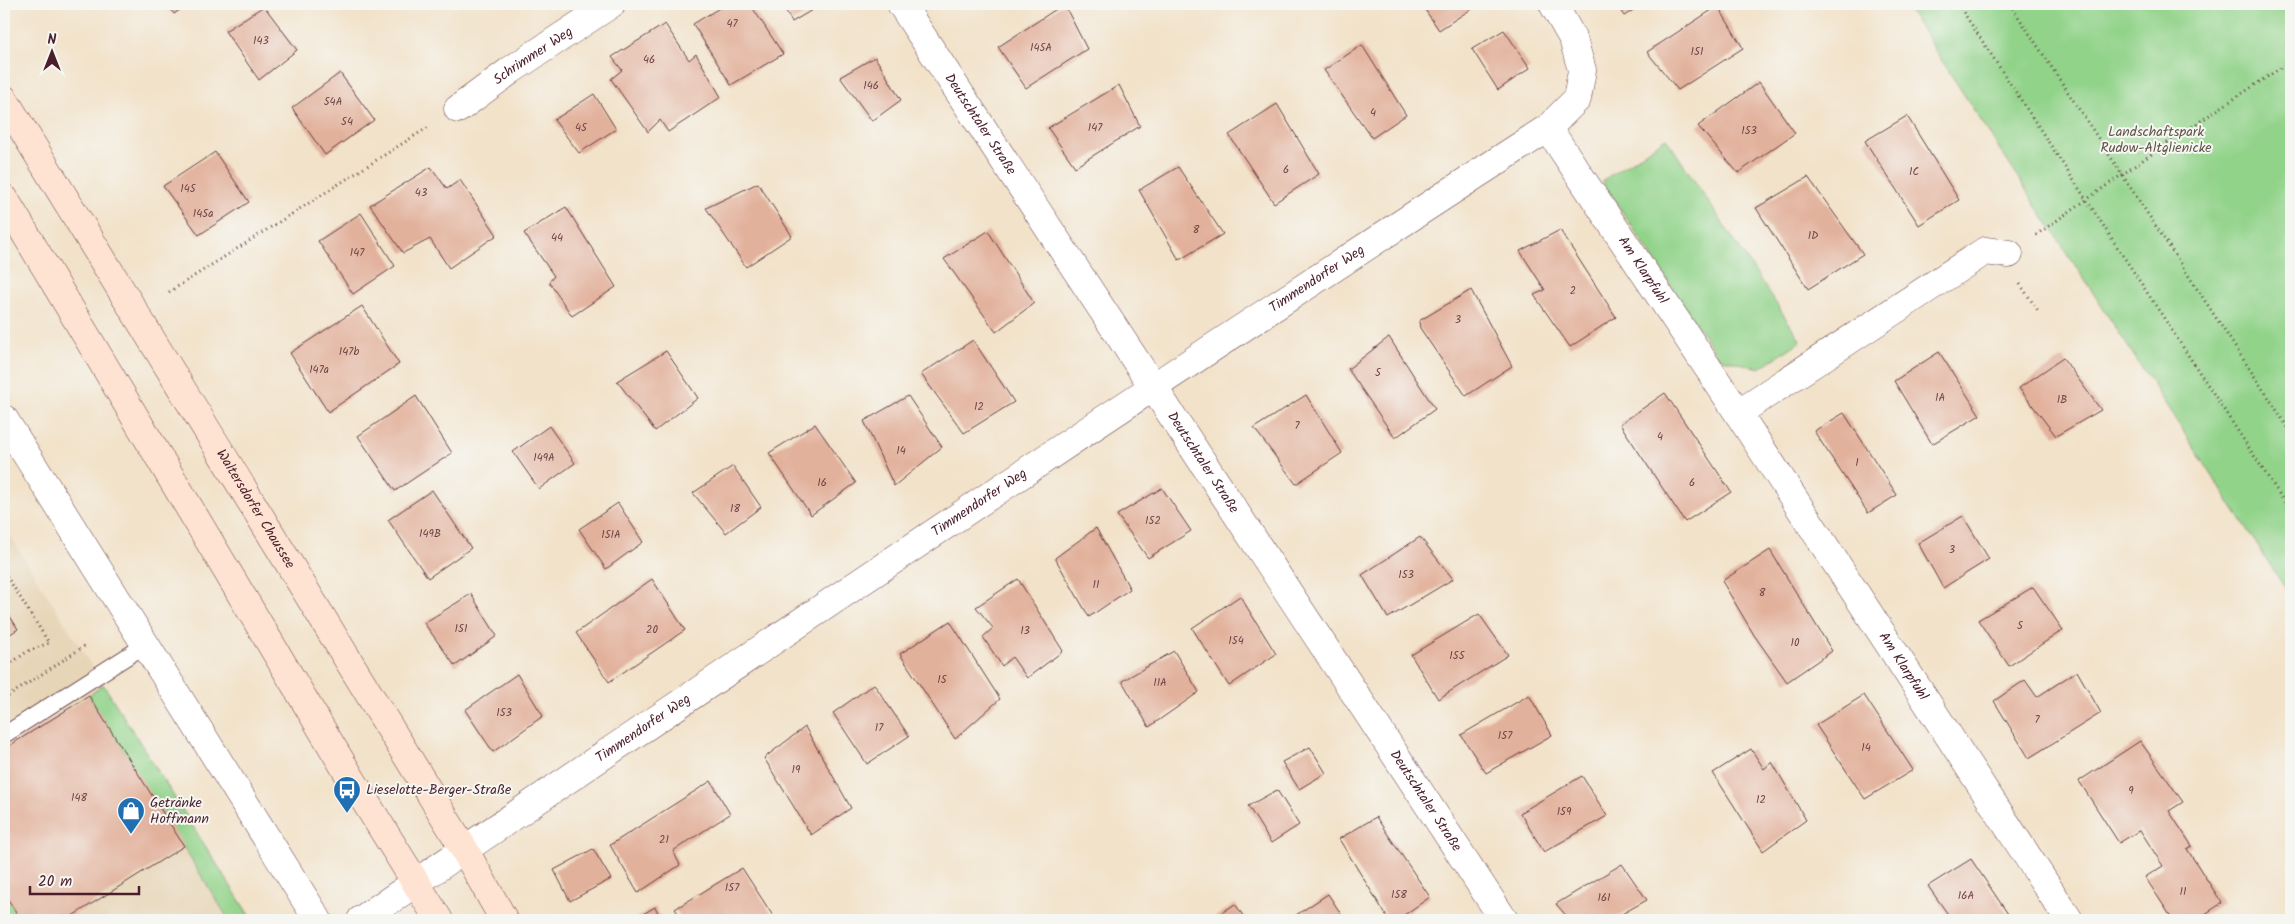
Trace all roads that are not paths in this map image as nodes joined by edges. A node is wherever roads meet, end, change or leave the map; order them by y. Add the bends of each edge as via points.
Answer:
1 (611, 4) edge
2 (901, 4) edge
3 (1554, 4) edge
4 (4, 99) edge
5 (458, 109) road end
6 (1548, 128) junction
7 (4, 198) edge
8 (2009, 254) road end
9 (1153, 386) junction
10 (1738, 413) junction
11 (4, 419) edge
12 (145, 645) junction
13 (4, 734) edge
14 (464, 849) junction
15 (416, 883) junction
16 (318, 920) edge
17 (361, 920) edge
18 (439, 920) edge
19 (504, 920) edge
20 (1504, 920) edge
21 (2069, 920) edge

1 - 5 street, Schrimmer Weg
2 - 9 street, Deutschtaler Straße
3 - 6 street, Timmendorfer Weg via 1573,39 1582,70 1577,98
4 - 14 main road, Waltersdorfer Chaussee
6 - 9 street, Timmendorfer Weg
6 - 10 street, Am Klarpfuhl
7 - 15 main road via 354,785
8 - 10 street via 1985,251
9 - 14 street, Timmendorfer Weg
9 - 20 street, Deutschtaler Straße
10 - 21 street, Am Klarpfuhl
11 - 12 street
12 - 13 lane
12 - 16 street
14 - 15 street, Timmendorfer Weg
14 - 19 main road, Waltersdorfer Chaussee
15 - 17 street
15 - 18 main road

